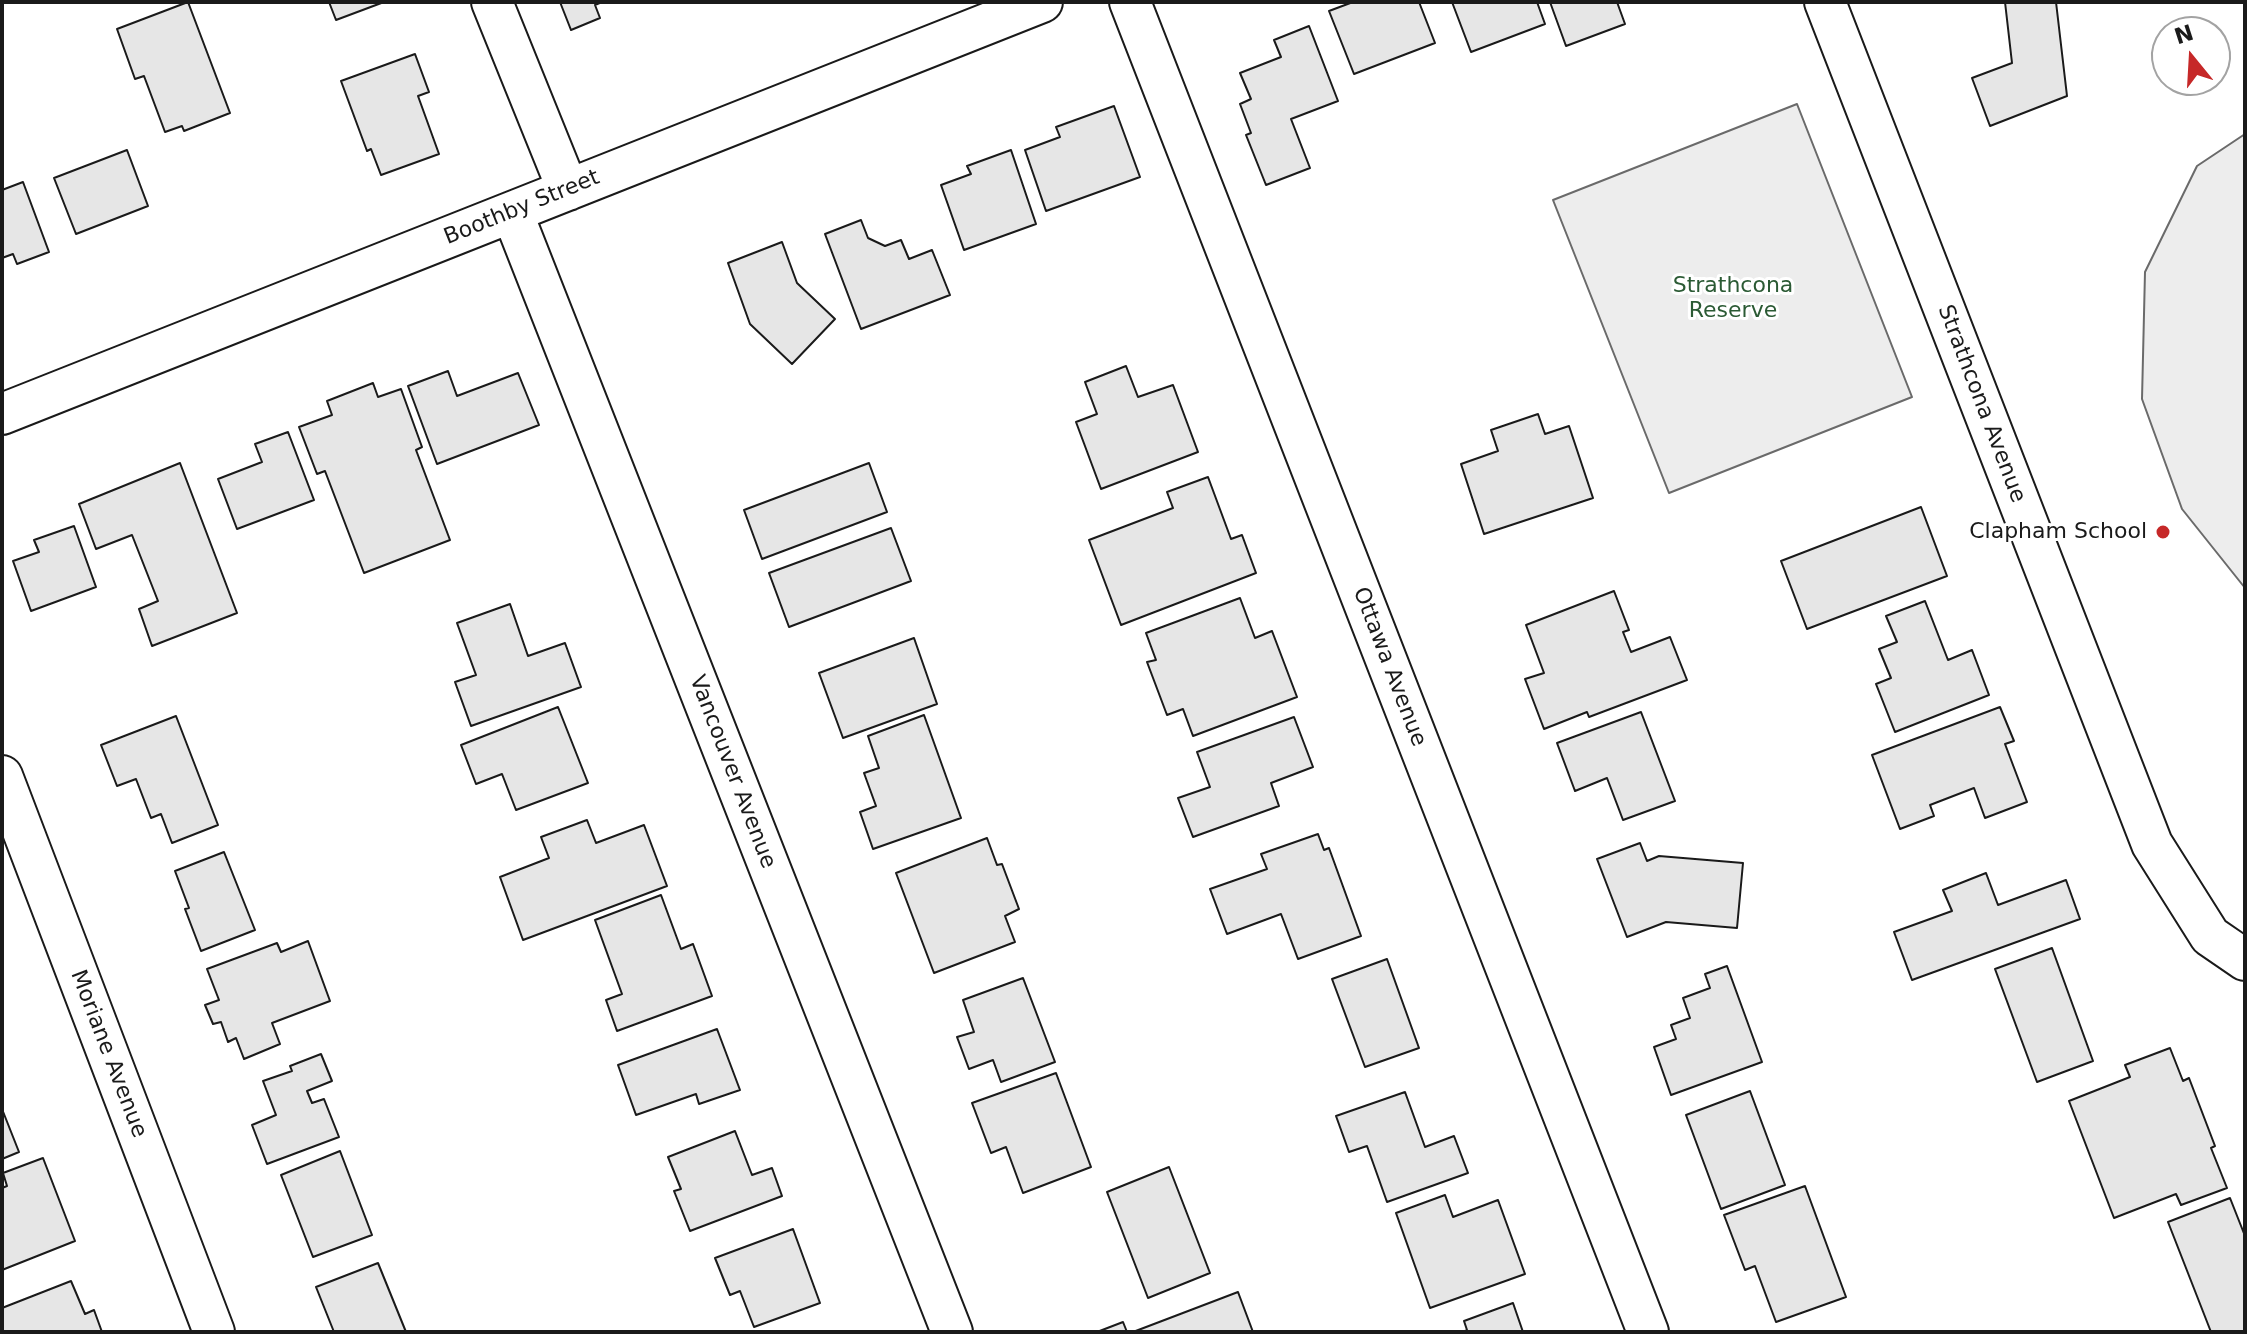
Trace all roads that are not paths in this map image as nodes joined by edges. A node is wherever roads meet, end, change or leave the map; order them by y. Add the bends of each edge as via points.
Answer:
1 (492, 2) edge
2 (1042, 2) edge
3 (1130, 2) edge
4 (1825, 2) edge
5 (568, 190) junction
6 (512, 212) junction
7 (2, 414) edge
8 (2, 776) edge
9 (2245, 960) edge
10 (214, 1332) edge
11 (952, 1332) edge
12 (1648, 1332) edge

1 - 5 street
2 - 5 street, Boothby Street
3 - 12 street, Ottawa Avenue
4 - 9 street, Strathcona Avenue via 2152,844 2210,936
5 - 6 street, Boothby Street
6 - 7 street, Boothby Street
6 - 11 street, Vancouver Avenue
8 - 10 street, Moriane Avenue

